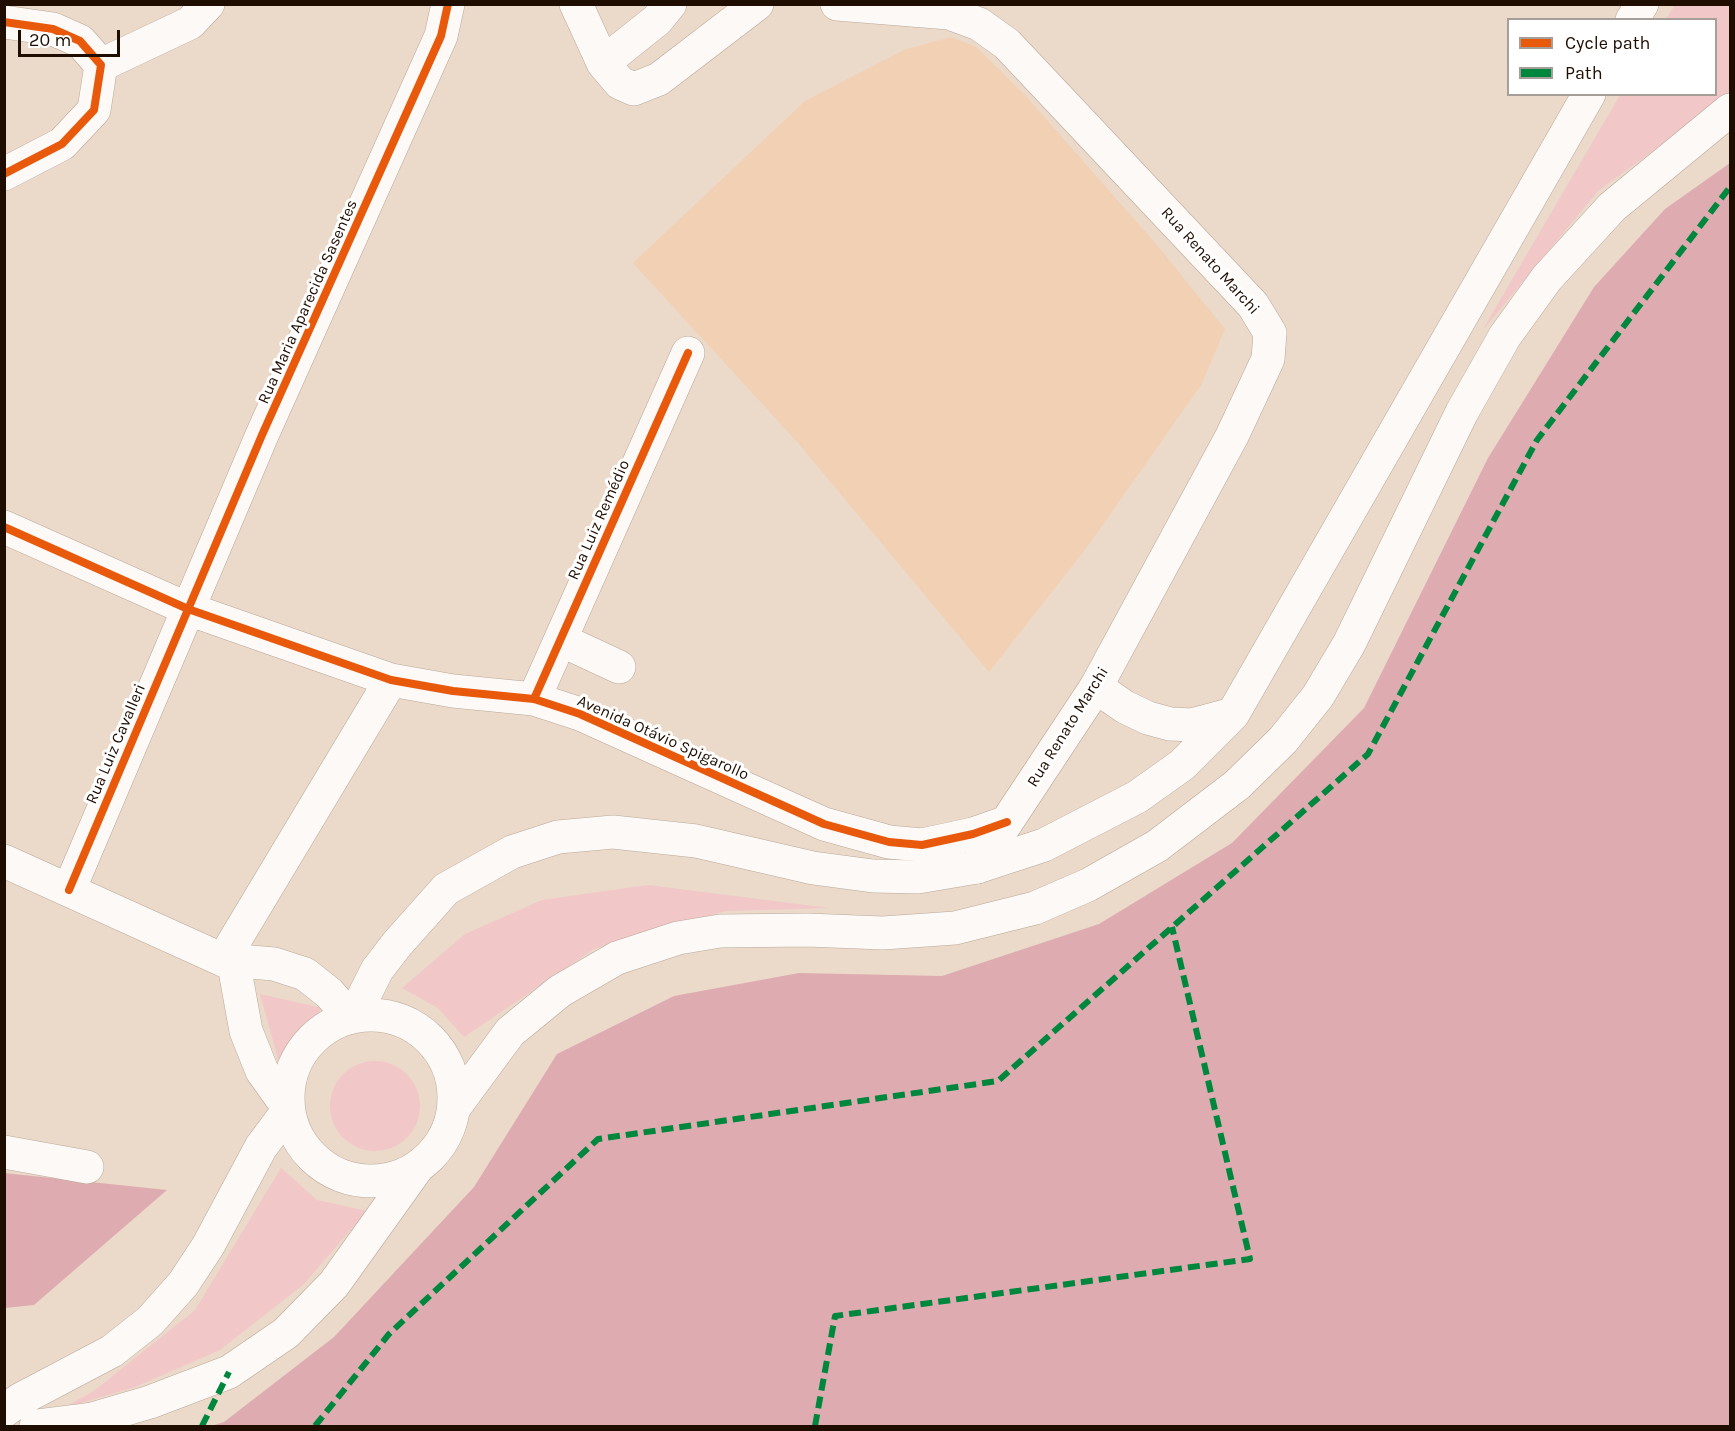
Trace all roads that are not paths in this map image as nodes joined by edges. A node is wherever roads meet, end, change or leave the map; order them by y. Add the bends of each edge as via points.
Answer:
1 (208, 4) edge
2 (448, 4) edge
3 (576, 4) edge
4 (670, 4) edge
5 (757, 4) edge
6 (838, 5) edge
7 (53, 17) edge
8 (4, 22) edge
9 (603, 63) junction
10 (101, 65) junction
11 (1587, 96) edge
12 (1731, 110) edge
13 (4, 174) edge
14 (688, 353) dead end
15 (4, 527) edge
16 (188, 609) junction
17 (561, 640) junction
18 (619, 667) dead end
19 (391, 680) junction
20 (1096, 687) junction
21 (534, 699) junction
22 (1233, 714) junction
23 (1007, 822) junction
24 (4, 861) edge
25 (977, 867) junction
26 (69, 890) junction
27 (228, 963) junction
28 (352, 1017) junction
29 (453, 1108) junction
30 (288, 1109) junction
31 (4, 1152) edge
32 (87, 1167) dead end
33 (417, 1168) junction
34 (4, 1411) edge
35 (36, 1426) edge

1 - 10 main road via 190,23
2 - 16 main road, Rua Maria Aparecida Sasentes via 441,36
3 - 9 main road
4 - 9 main road via 657,20
5 - 9 main road via 644,87 634,89 620,83
6 - 20 main road, Rua Renato Marchi via 949,13 979,24 1007,44 1253,305 1270,333 1268,359 1232,436
7 - 8 main road
7 - 10 main road
10 - 13 main road via 94,110 62,144
11 - 22 main road
12 - 29 main road via 1612,207 1547,278 1505,336 1462,412 1349,644 1318,696 1283,740 1236,785 1157,846 1088,885 1035,908 955,928 903,932 720,931 678,938 617,958 560,991 510,1032
14 - 17 main road, Rua Luiz Remédio
15 - 16 main road, Avenida Otávio Spigarollo
16 - 19 main road, Avenida Otávio Spigarollo
16 - 26 main road, Rua Luiz Cavalleri
17 - 18 main road
17 - 21 main road, Rua Luiz Remédio
19 - 21 main road, Avenida Otávio Spigarollo via 453,692
19 - 27 main road
20 - 22 main road via 1125,707 1170,724 1192,724
20 - 23 main road, Rua Renato Marchi
21 - 23 main road, Avenida Otávio Spigarollo via 580,714 824,824 890,842 922,845
22 - 25 main road via 1182,765 1137,797 1044,845
23 - 25 main road, Rua Renato Marchi
24 - 26 main road
25 - 28 main road via 918,877 873,876 813,868 696,842 613,832 558,837 512,852 446,889 377,970
26 - 27 main road
27 - 28 main road via 274,964 305,974
27 - 30 main road via 246,1031 262,1071
28 - 29 main road via 377,1015 399,1019 419,1029 436,1045 447,1064
28 - 30 main road via 329,1026 310,1041 296,1060 289,1083
29 - 33 main road via 447,1132 435,1152
30 - 33 main road via 295,1134 308,1154 326,1170 348,1179 372,1182 395,1178
30 - 34 main road via 261,1147 213,1238 150,1321 112,1351
31 - 32 main road
33 - 35 main road via 334,1284 276,1340 229,1372 92,1419

